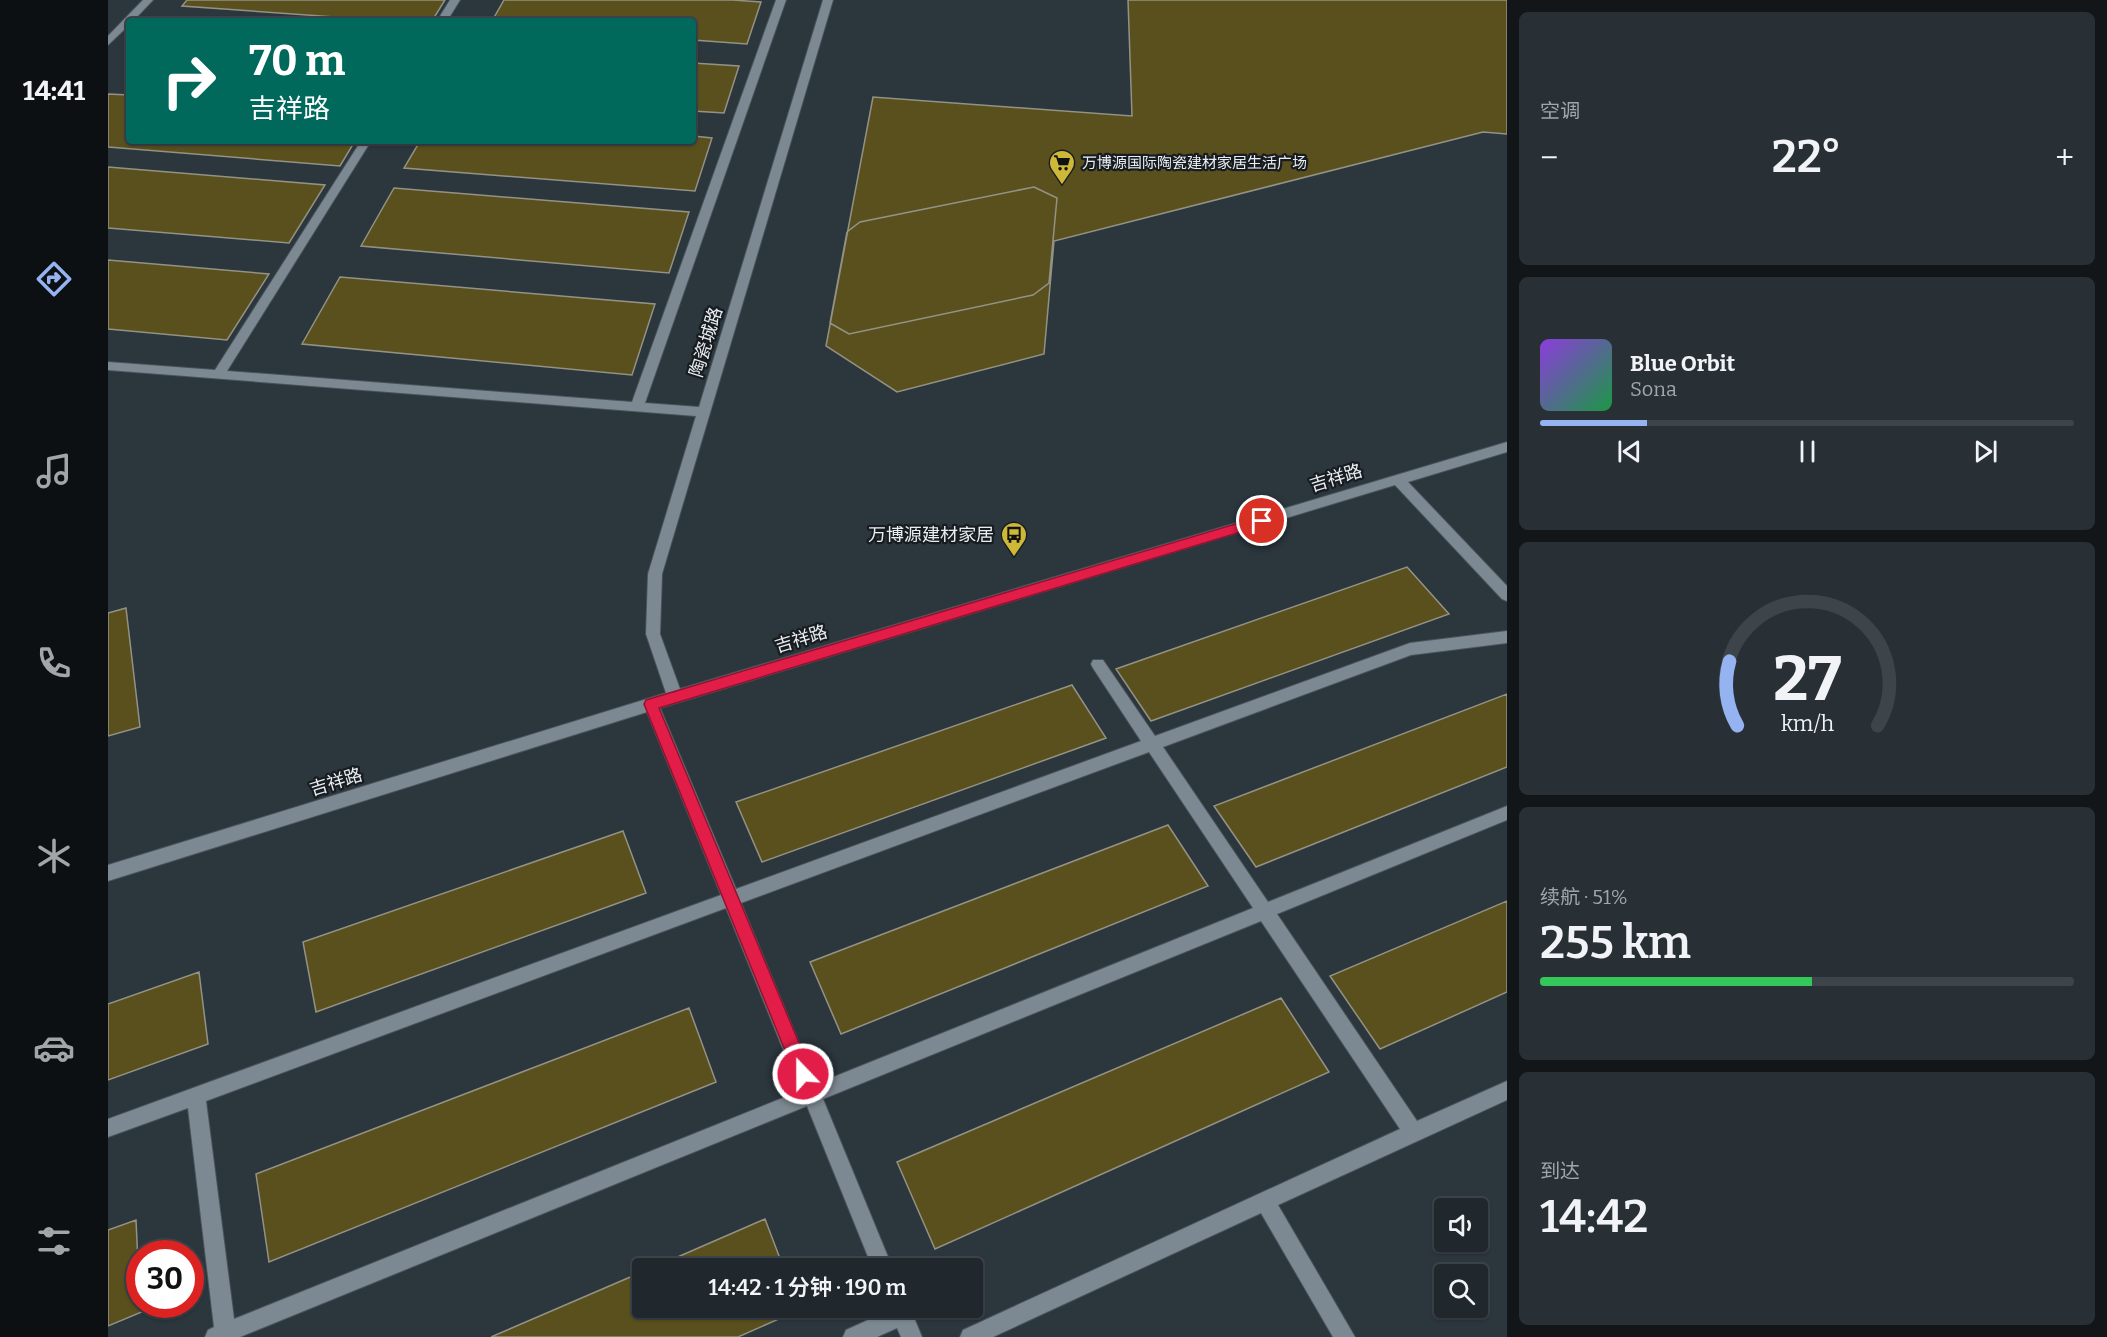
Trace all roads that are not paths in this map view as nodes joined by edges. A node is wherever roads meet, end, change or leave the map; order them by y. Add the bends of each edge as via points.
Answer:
1 (148, 0) edge
2 (455, 0) edge
3 (781, 0) edge
4 (828, 0) edge
5 (131, 18) edge
6 (444, 18) edge
7 (126, 23) edge
8 (108, 42) edge
9 (364, 144) edge
10 (108, 366) edge
11 (218, 375) junction
12 (637, 407) junction
13 (703, 412) junction
14 (1507, 447) edge
15 (1398, 480) junction
16 (1507, 595) edge
17 (1507, 637) edge
18 (1098, 664) dead end
19 (675, 697) junction
20 (651, 704) junction
21 (1152, 744) junction
22 (1507, 813) edge
23 (108, 873) edge
24 (731, 899) junction
25 (1264, 911) junction
26 (1507, 1090) edge
27 (196, 1096) junction
28 (812, 1096) junction
29 (108, 1128) edge
30 (1414, 1133) junction
31 (1265, 1202) junction
32 (878, 1258) edge
33 (890, 1318) edge
34 (904, 1318) edge
35 (222, 1336) edge
36 (854, 1337) edge
37 (912, 1337) edge
38 (970, 1337) edge
39 (1345, 1337) edge

1 - 5 street
2 - 6 street
3 - 12 street
4 - 13 street, 陶瓷城路
7 - 8 street
9 - 11 street
10 - 11 street
11 - 12 street
12 - 13 street
13 - 19 street, 陶瓷城路 via 655,574 653,634
14 - 15 street, 吉祥路
15 - 16 street
15 - 19 street, 吉祥路
17 - 21 street via 1410,649
18 - 21 street
19 - 20 street, 吉祥路
20 - 23 street, 吉祥路
20 - 24 street
21 - 24 street
21 - 25 street
22 - 25 street
24 - 27 street
24 - 28 street
25 - 28 street
25 - 30 street
26 - 30 street
27 - 29 street
27 - 35 street
28 - 32 street
28 - 35 street
30 - 31 street
31 - 38 street
31 - 39 street
33 - 36 street
34 - 37 street

